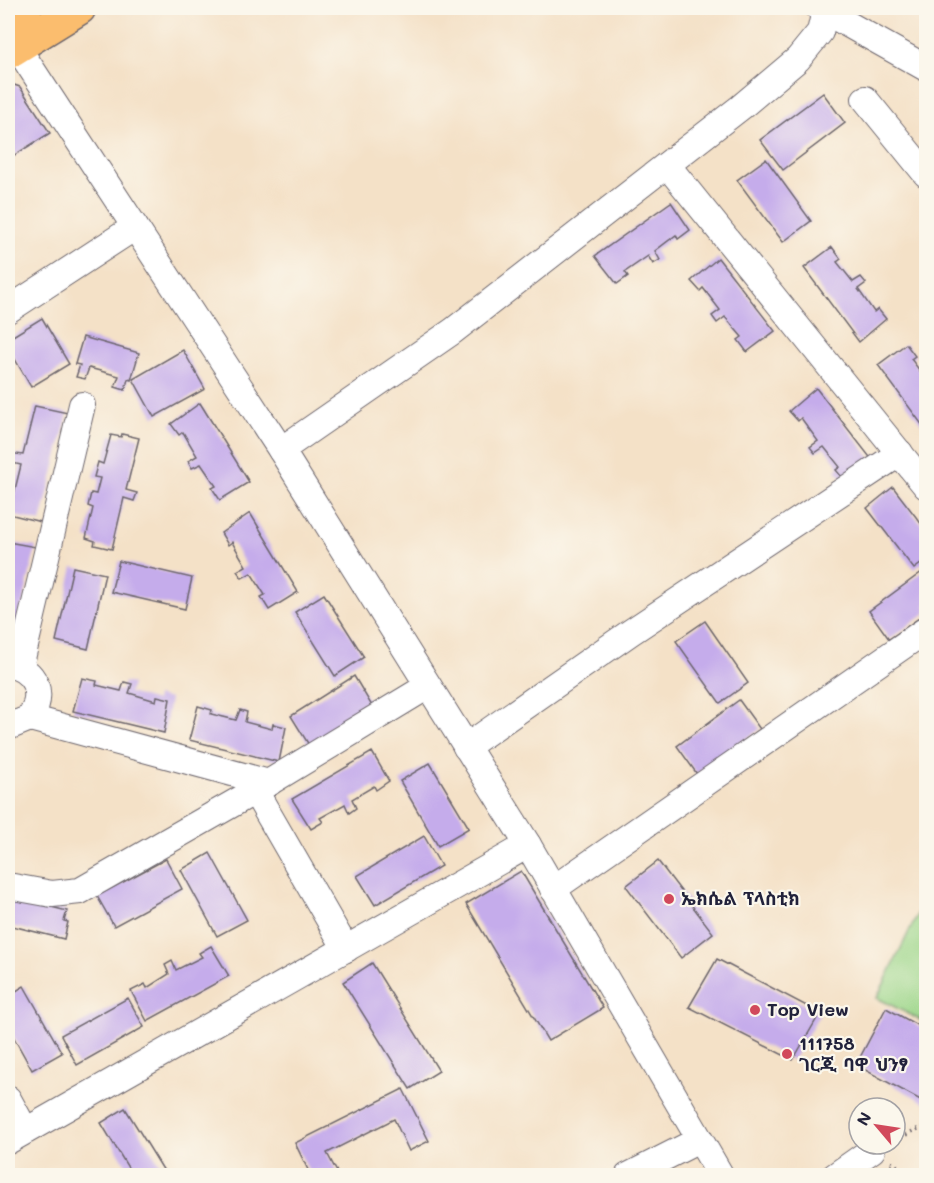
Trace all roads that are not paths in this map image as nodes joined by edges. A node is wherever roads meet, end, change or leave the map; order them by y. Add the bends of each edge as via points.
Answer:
1 (25, 8) edge
2 (79, 8) edge
3 (822, 9) edge
4 (10, 37) edge
5 (927, 68) edge
6 (865, 99) dead end
7 (668, 165) junction
8 (927, 174) edge
9 (135, 227) junction
10 (8, 310) edge
11 (82, 405) dead end
12 (281, 450) junction
13 (900, 453) junction
14 (927, 486) edge
15 (927, 630) edge
16 (14, 665) edge
17 (428, 686) junction
18 (19, 723) edge
19 (466, 747) junction
20 (262, 787) junction
21 (528, 845) junction
22 (8, 886) edge
23 (553, 889) junction
24 (346, 949) junction
25 (8, 1100) edge
26 (16, 1135) edge
27 (699, 1140) junction
28 (867, 1156) edge
29 (628, 1176) edge
30 (722, 1176) edge
31 (835, 1176) edge

1 - 4 main road
2 - 4 main road
3 - 5 street
3 - 7 street via 820,32 798,59
4 - 9 street
6 - 8 street
7 - 12 street via 453,331
7 - 13 street
9 - 10 street
9 - 12 street
11 - 16 street
12 - 17 street
13 - 14 street
13 - 19 street
15 - 23 street
16 - 18 street via 30,674 39,696
17 - 19 street
17 - 20 street
18 - 20 street
19 - 21 street
20 - 22 street via 80,891 52,894
20 - 24 street
21 - 23 street
21 - 24 street
23 - 27 street
24 - 26 street
25 - 26 street
27 - 29 street
27 - 30 street
28 - 31 street

